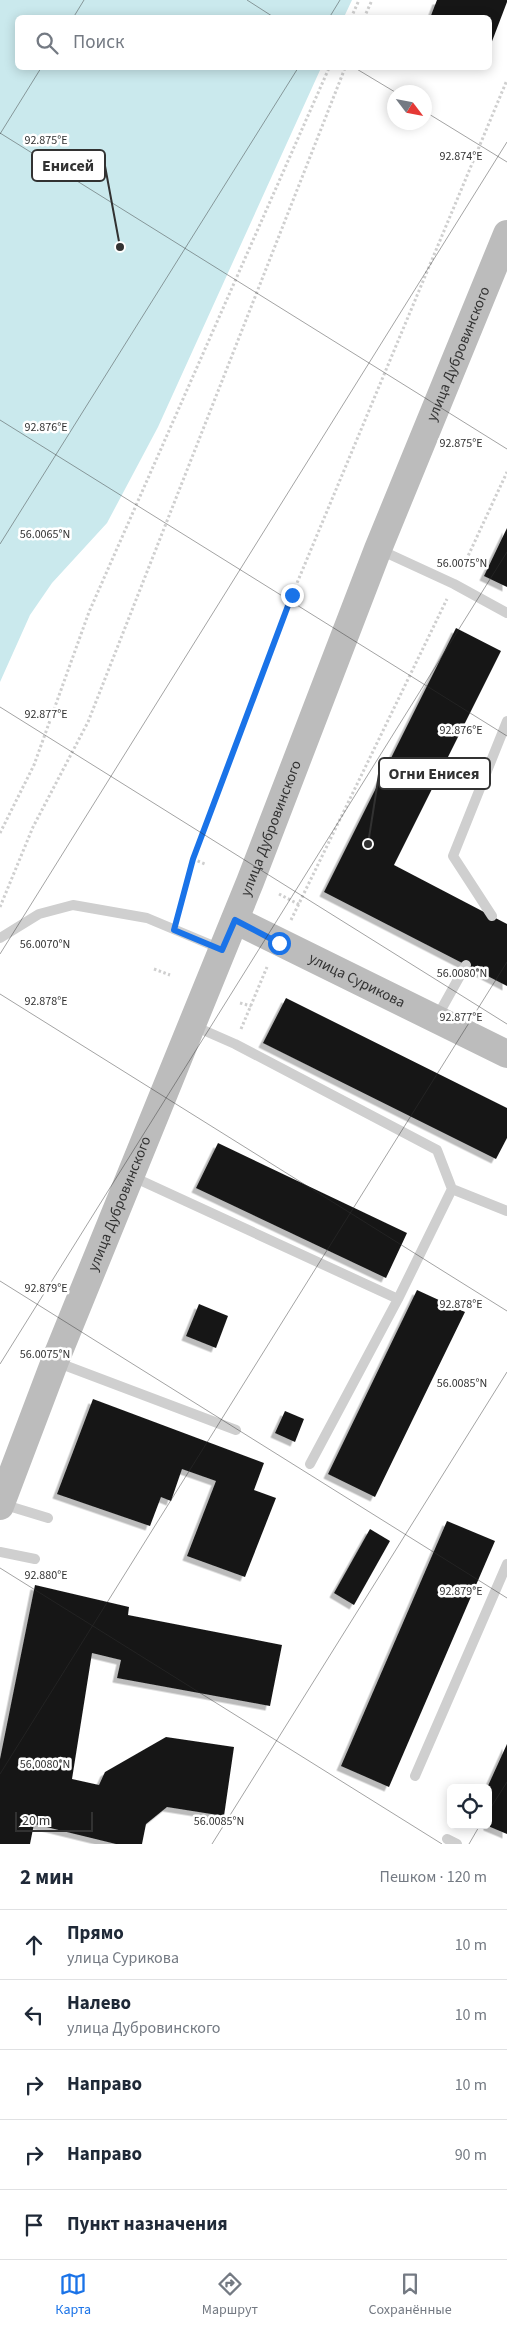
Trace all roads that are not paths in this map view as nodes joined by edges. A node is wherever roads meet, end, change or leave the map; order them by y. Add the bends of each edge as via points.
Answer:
1 (507, 234) edge
2 (378, 549) junction
3 (507, 613) edge
4 (507, 721) edge
5 (492, 916) dead end
6 (235, 920) junction
7 (0, 938) edge
8 (222, 950) junction
9 (466, 965) dead end
10 (437, 1018) junction
11 (193, 1025) junction
12 (507, 1054) edge
13 (130, 1176) junction
14 (452, 1189) junction
15 (507, 1212) edge
16 (398, 1298) junction
17 (55, 1361) junction
18 (236, 1430) dead end
19 (310, 1464) dead end
20 (0, 1505) edge
21 (48, 1518) dead end
22 (0, 1552) edge
23 (35, 1559) dead end
24 (507, 1564) edge
25 (415, 1776) dead end
26 (447, 1839) dead end
27 (457, 1844) edge

1 - 2 main road, улица Дубровинского
2 - 3 lane
2 - 6 main road, улица Дубровинского
4 - 5 lane via 453,856
6 - 8 main road, улица Дубровинского
6 - 10 main road, улица Сурикова
7 - 8 lane via 39,914 73,906 147,918
8 - 11 main road, улица Дубровинского
9 - 10 lane
10 - 12 main road, улица Сурикова
11 - 13 main road, улица Дубровинского
11 - 14 lane via 437,1150
13 - 16 lane
13 - 17 main road, улица Дубровинского
14 - 15 lane
14 - 16 lane
16 - 19 lane
17 - 18 lane
17 - 20 main road, улица Дубровинского
20 - 21 lane
22 - 23 lane
24 - 25 lane
26 - 27 lane

